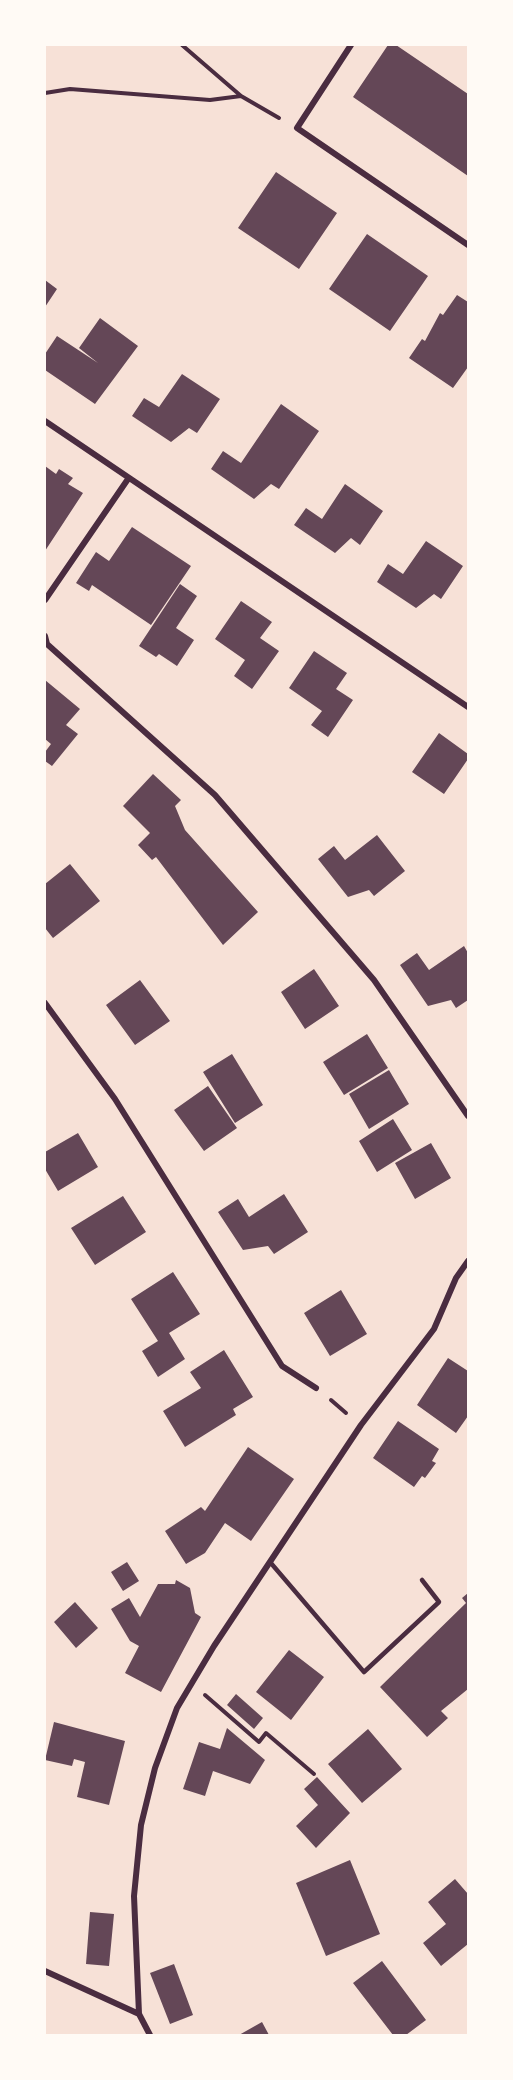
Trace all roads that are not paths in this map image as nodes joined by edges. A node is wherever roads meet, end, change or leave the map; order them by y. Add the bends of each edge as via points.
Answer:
1 (351, 45) edge
2 (468, 245) edge
3 (45, 421) edge
4 (128, 479) junction
5 (45, 600) edge
6 (45, 636) edge
7 (468, 707) edge
8 (45, 1003) edge
9 (468, 1116) edge
10 (468, 1261) edge
11 (316, 1388) road end
12 (270, 1562) junction
13 (422, 1580) dead end
14 (45, 1971) edge
15 (139, 2014) junction
16 (150, 2035) edge

1 - 2 street via 297,128
3 - 4 street
4 - 5 street
4 - 7 street
6 - 9 street via 47,644 215,795 374,980
8 - 11 street via 115,1099 282,1366
10 - 12 street via 456,1278 434,1329 361,1425
12 - 13 lane via 364,1672 439,1602
12 - 15 street via 177,1708 155,1768 141,1825 134,1896
14 - 15 street
15 - 16 street

